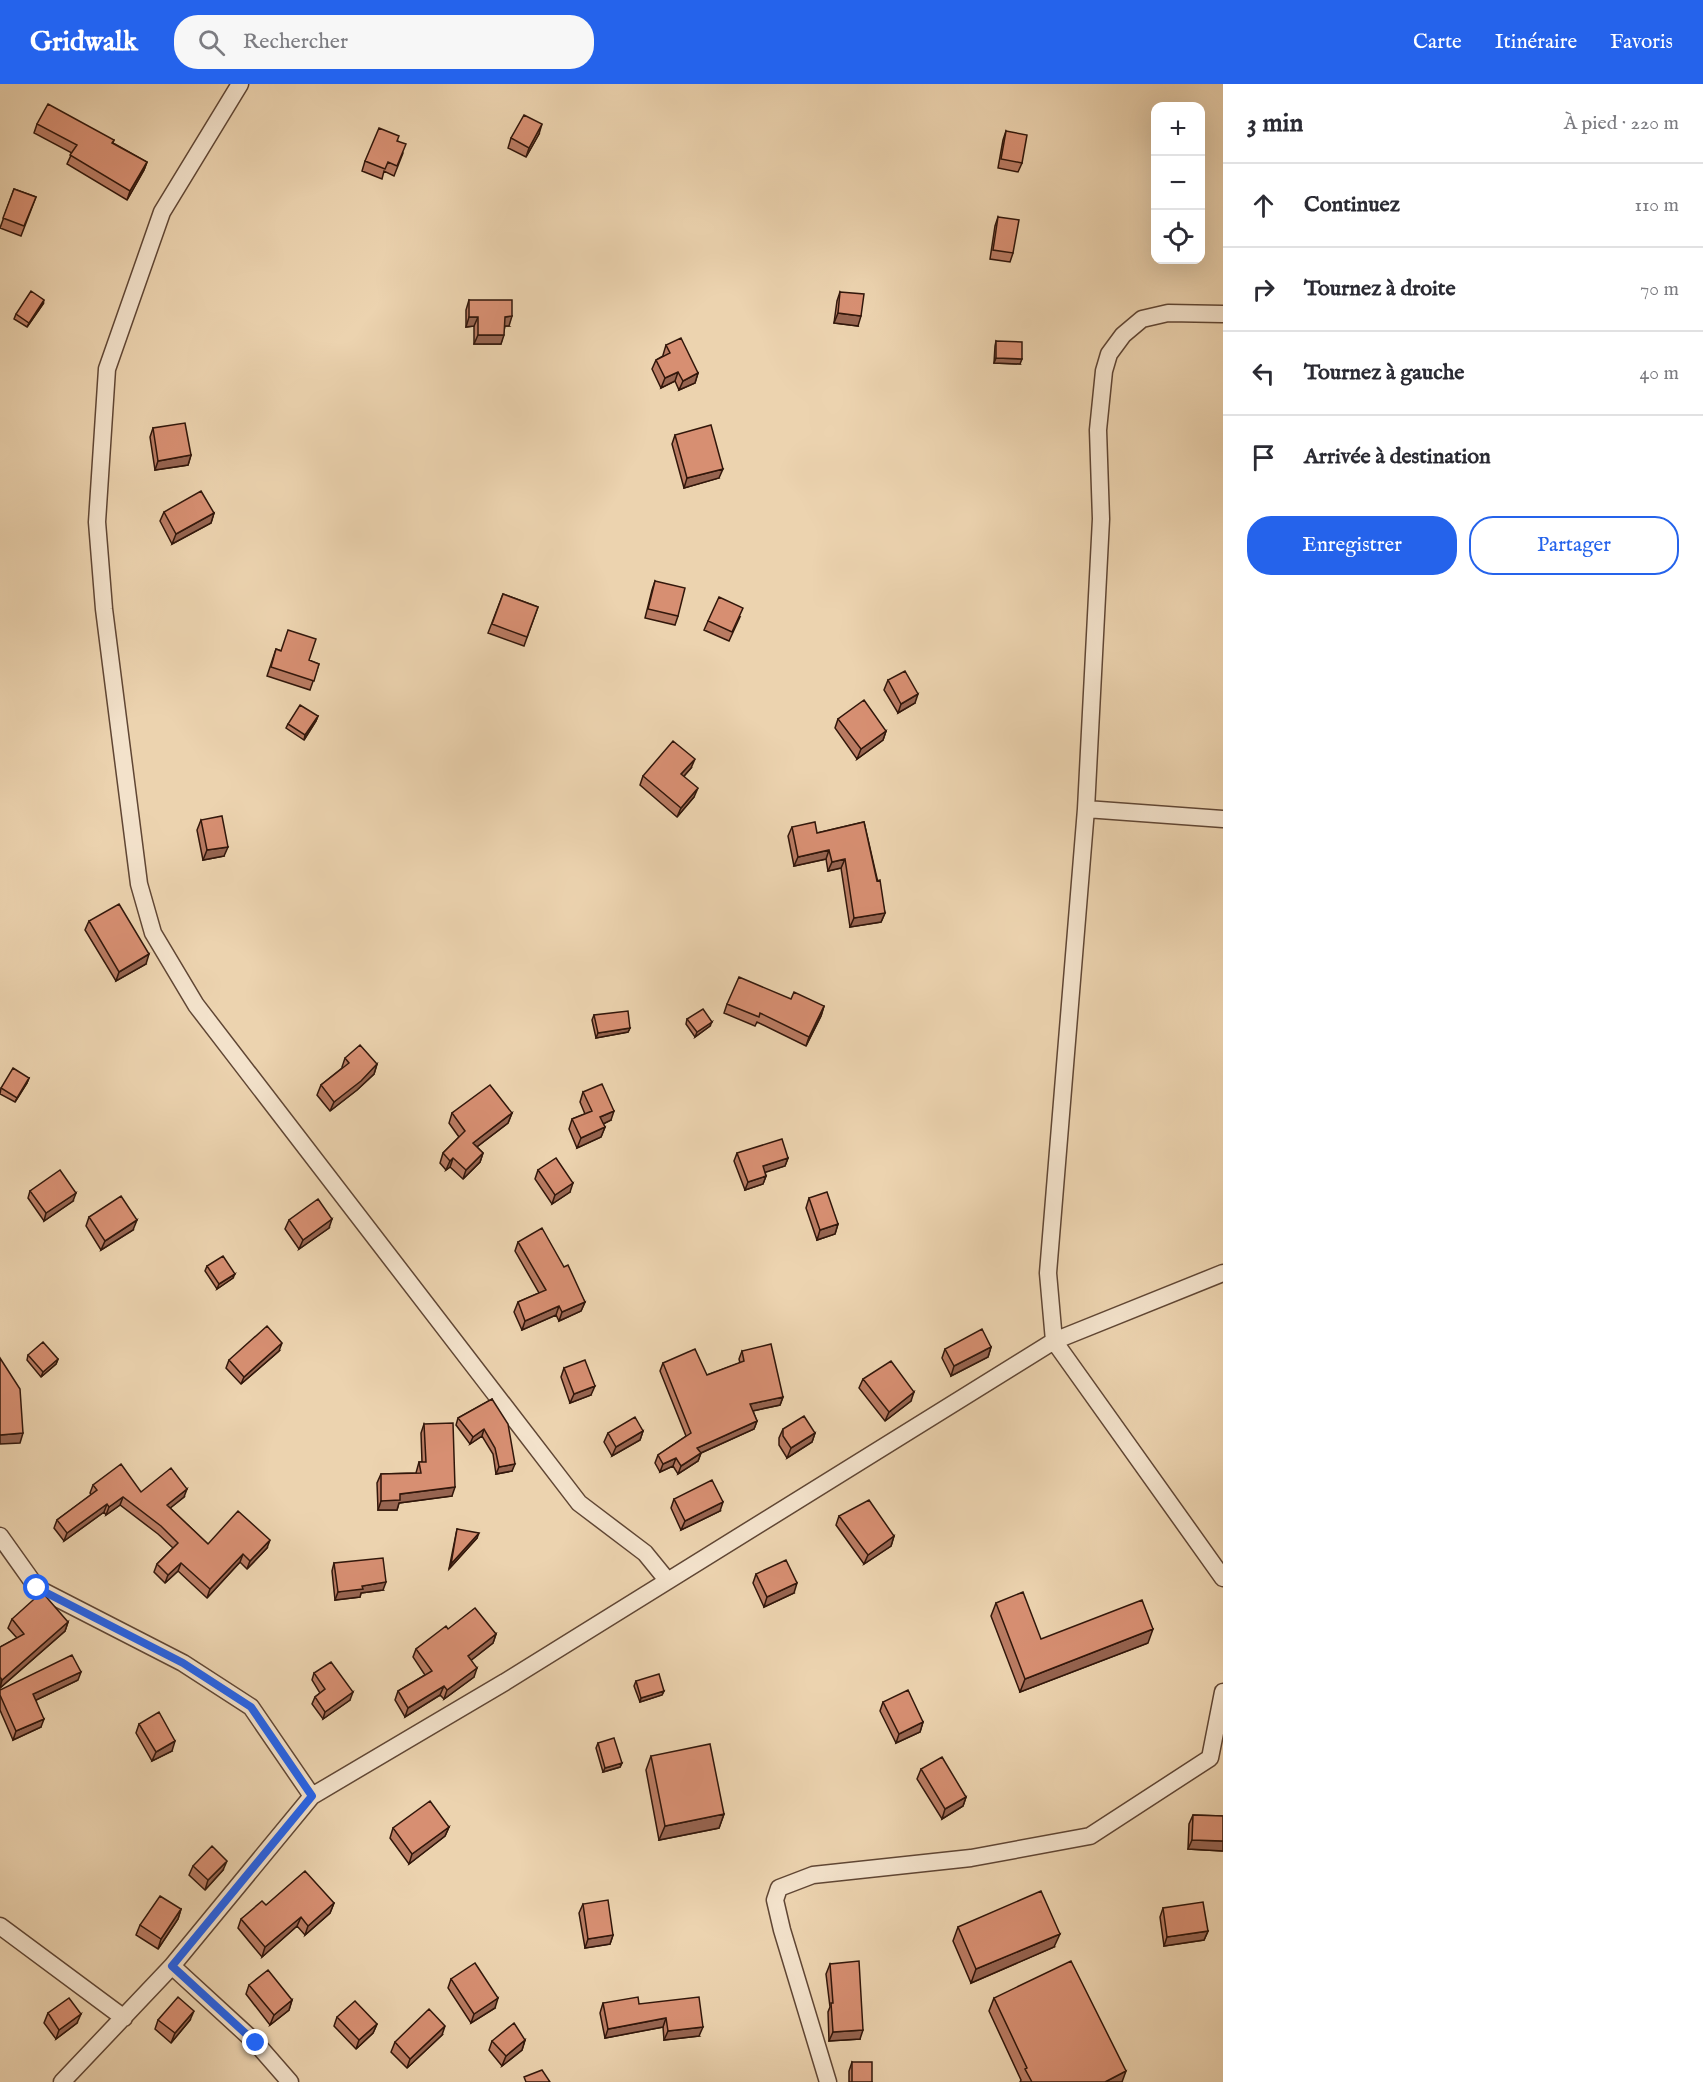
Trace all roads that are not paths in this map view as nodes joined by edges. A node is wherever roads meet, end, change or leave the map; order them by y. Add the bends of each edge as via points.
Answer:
1 (240, 84) edge
2 (1223, 314) edge
3 (1086, 809) junction
4 (1223, 819) edge
5 (1223, 1273) edge
6 (1054, 1341) junction
7 (0, 1536) edge
8 (1223, 1578) edge
9 (667, 1580) junction
10 (1223, 1692) edge
11 (312, 1796) junction
12 (0, 1926) edge
13 (172, 1966) junction
14 (124, 2018) junction
15 (62, 2082) edge
16 (290, 2082) edge
17 (828, 2082) edge

1 - 9 street via 162,212 107,369 97,522 104,609 139,884 153,933 196,1005 579,1503 645,1554
2 - 3 street via 1168,313 1142,319 1118,341 1104,371 1098,430 1101,519
3 - 4 street
3 - 6 street via 1048,1273
5 - 6 street
6 - 8 street
6 - 9 street
7 - 11 street via 37,1588 183,1663 251,1707
9 - 11 street
10 - 17 street via 1210,1758 1089,1836 971,1858 813,1875 779,1888 775,1900 782,1930
11 - 13 street
12 - 14 street
13 - 14 street
13 - 16 street via 256,2043
14 - 15 street

